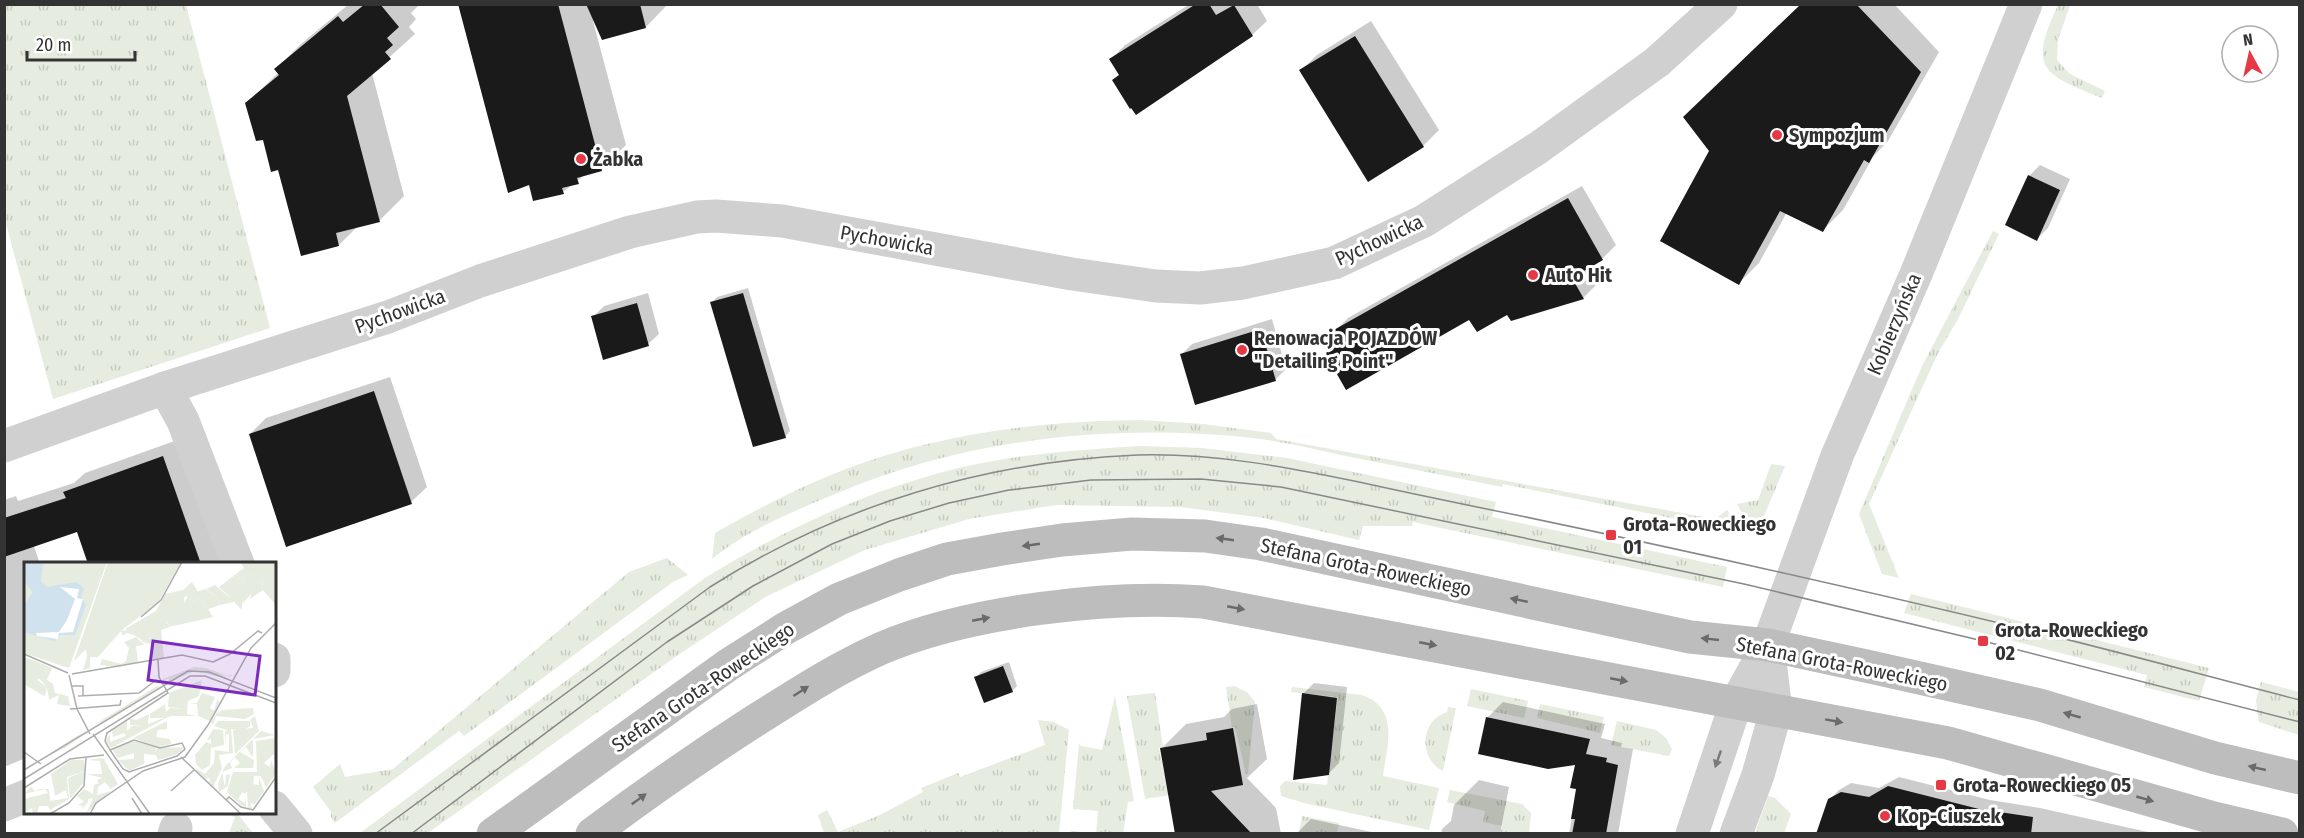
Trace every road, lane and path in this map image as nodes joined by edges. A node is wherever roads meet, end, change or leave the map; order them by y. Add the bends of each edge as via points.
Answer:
1 (1721, 4) edge
2 (2026, 4) edge
3 (165, 388) junction
4 (4, 446) edge
5 (237, 562) edge
6 (1768, 645) junction
7 (1737, 703) junction
8 (1776, 711) junction
9 (2300, 778) edge
10 (24, 797) edge
11 (4, 805) edge
12 (276, 809) edge
13 (296, 834) edge
14 (494, 834) edge
15 (592, 834) edge
16 (1692, 834) edge
17 (1736, 834) edge
18 (2282, 834) edge

1 - 3 street, Pychowicka via 1657,62 1538,148 1424,220 1334,263 1243,284 1200,288 1156,286 782,221 697,217 630,232 480,280 388,317
2 - 6 street, Kobierzyńska via 1837,456
3 - 4 street, Pychowicka
3 - 5 street via 183,421
6 - 7 street, Kobierzyńska
6 - 8 street, Kobierzyńska
9 -> 6 main road, Stefana Grota-Roweckiego via 2215,758 2040,705
6 -> 14 main road, Stefana Grota-Roweckiego via 1690,637 1261,544 1205,536 1132,534 1012,547 947,559 899,575 839,599 795,623 729,664
7 - 8 main road
15 -> 7 main road via 677,770 824,676 884,648 959,624 1082,604 1203,602
7 -> 16 street, Kobierzyńska
8 - 17 street, Kobierzyńska
8 -> 18 main road via 1948,743
10 - 11 street
12 - 13 street

